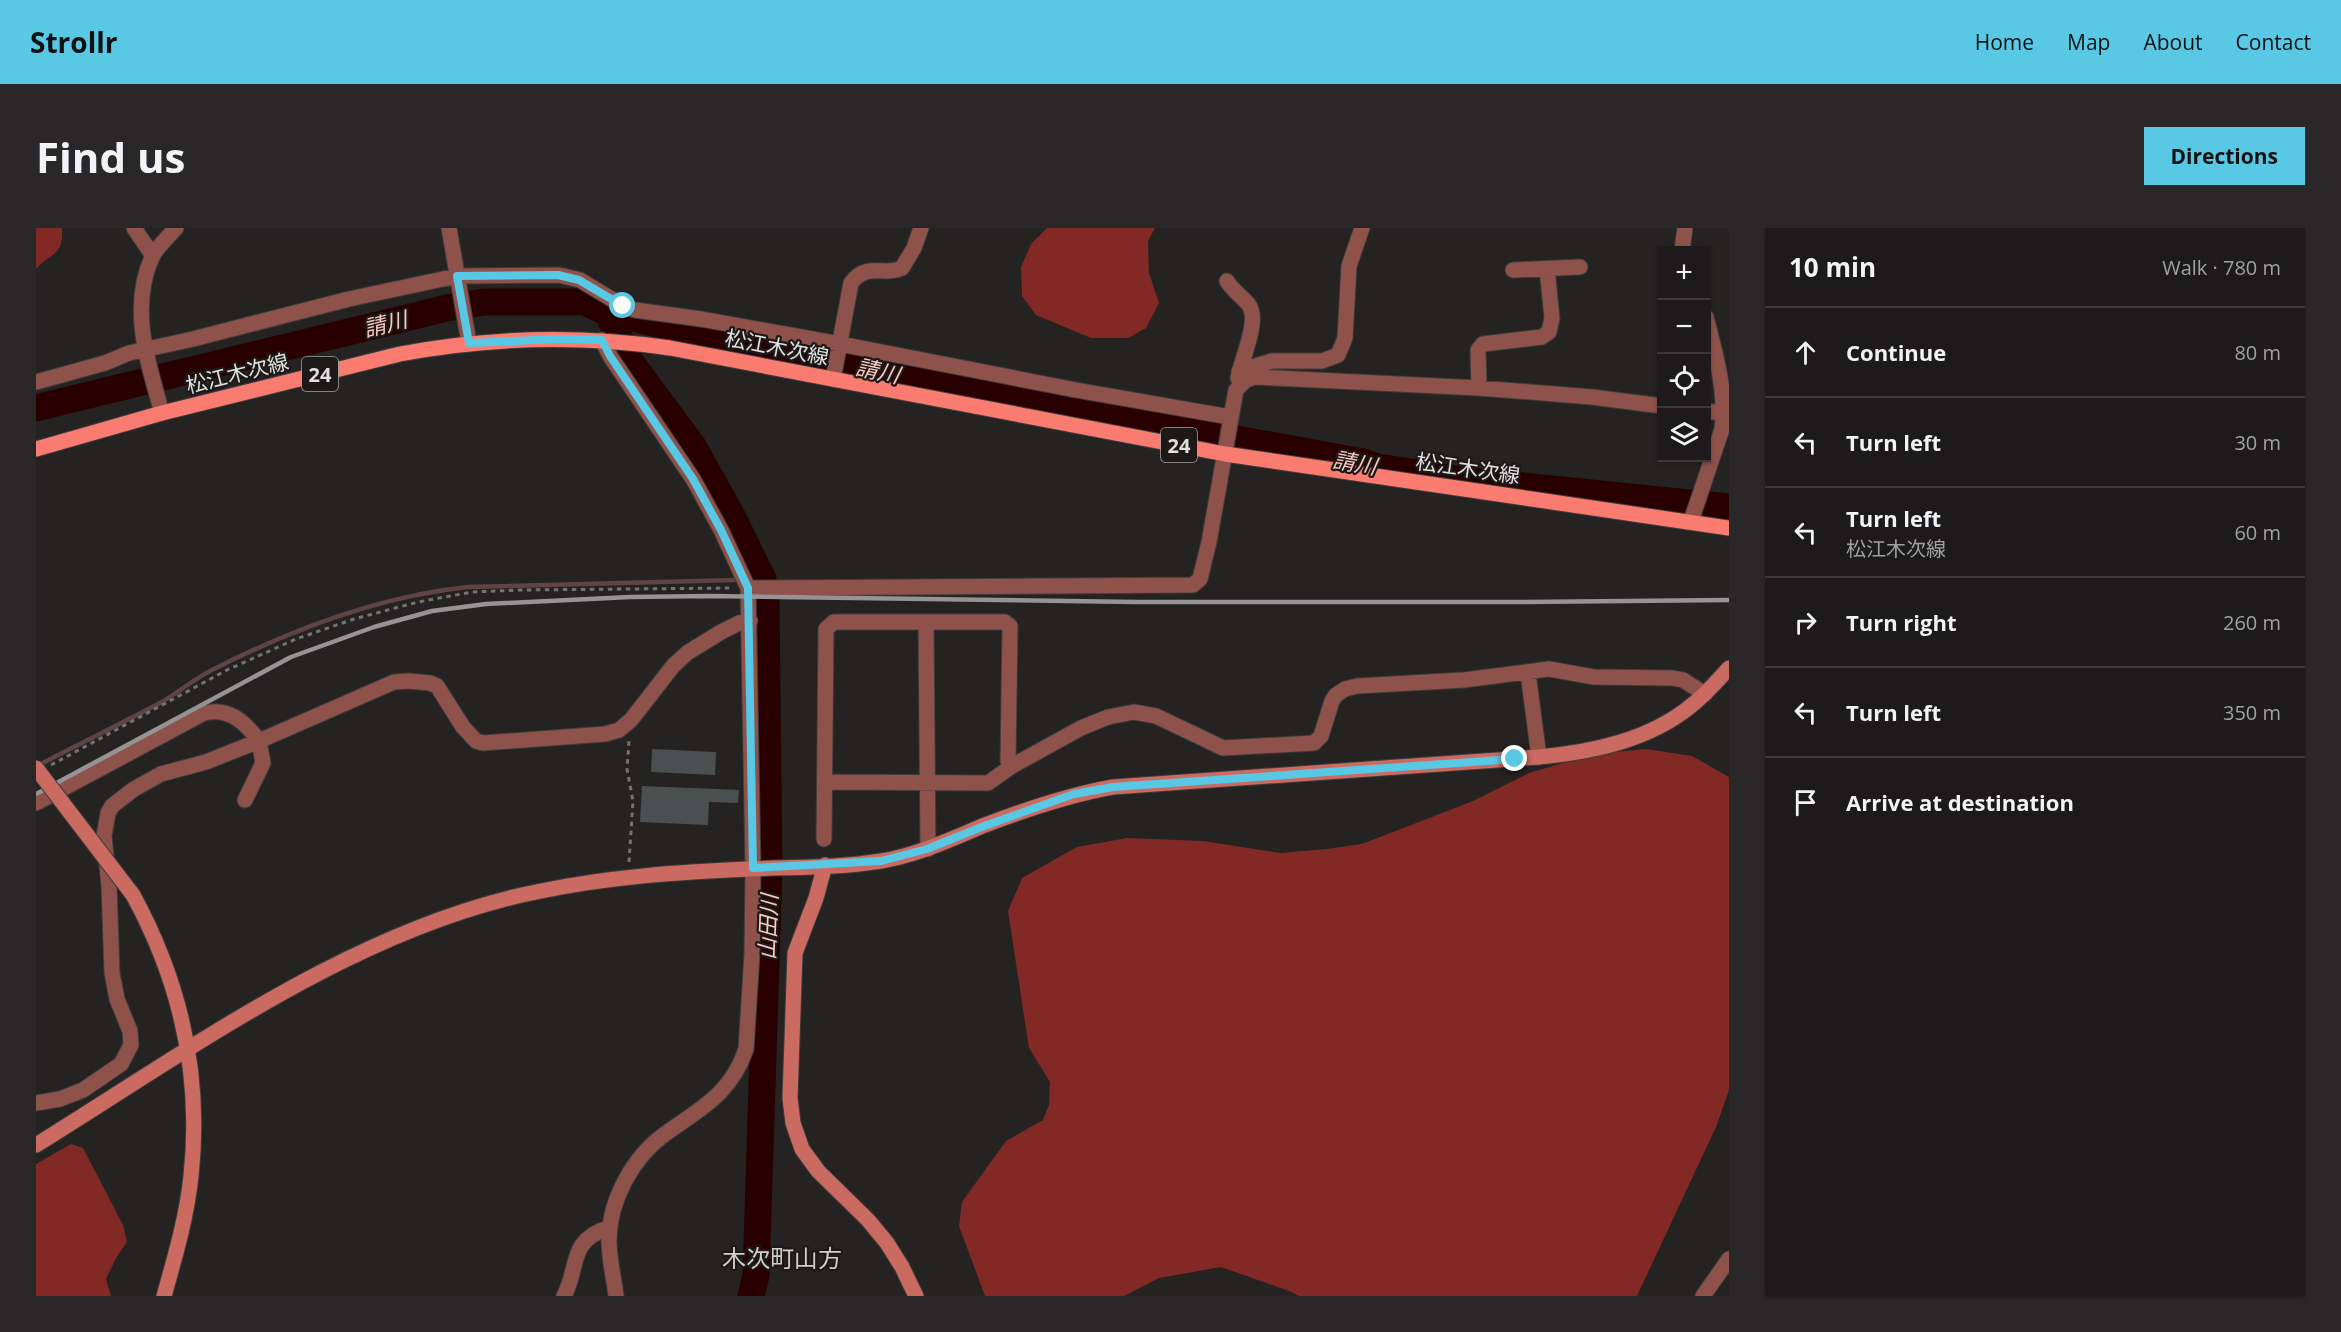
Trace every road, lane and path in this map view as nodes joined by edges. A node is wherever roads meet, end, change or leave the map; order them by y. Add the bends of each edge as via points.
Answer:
1 (134, 228) edge
2 (176, 228) edge
3 (449, 228) edge
4 (921, 228) edge
5 (1362, 228) edge
6 (1685, 228) edge
7 (1683, 246) edge
8 (153, 256) junction
9 (1580, 267) dead end
10 (1547, 269) junction
11 (1513, 270) dead end
12 (457, 280) junction
13 (1227, 281) dead end
14 (1711, 337) edge
15 (606, 340) junction
16 (469, 343) junction
17 (840, 345) junction
18 (145, 351) junction
19 (1239, 371) junction
20 (834, 374) junction
21 (36, 382) edge
22 (1479, 388) junction
23 (1236, 390) junction
24 (1657, 405) edge
25 (1711, 412) edge
26 (162, 413) junction
27 (1726, 414) edge
28 (1230, 417) junction
29 (36, 449) edge
30 (1225, 454) junction
31 (1692, 515) junction
32 (1729, 528) edge
33 (759, 588) junction
34 (750, 621) junction
35 (926, 622) junction
36 (1729, 668) edge
37 (1528, 673) junction
38 (1705, 694) junction
39 (631, 720) junction
40 (259, 741) junction
41 (1539, 757) junction
42 (1012, 766) junction
43 (41, 768) edge
44 (825, 782) junction
45 (927, 783) junction
46 (245, 800) dead end
47 (36, 803) edge
48 (824, 839) dead end
49 (927, 849) junction
50 (825, 865) junction
51 (628, 867) dead end
52 (764, 868) junction
53 (189, 1050) junction
54 (36, 1103) edge
55 (36, 1145) edge
56 (610, 1227) junction
57 (1729, 1259) edge
58 (164, 1296) edge
59 (564, 1296) edge
60 (616, 1296) edge
61 (916, 1296) edge
62 (1703, 1296) edge

1 - 8 street
2 - 8 street
3 - 12 street
4 - 17 street via 902,268 868,270 851,283
5 - 19 street via 1349,266 1345,338 1338,356 1322,361 1272,361
6 - 7 street
8 - 18 street via 140,302
9 - 10 street
10 - 11 street
10 - 22 street via 1552,318 1549,332 1542,337 1483,344 1478,350
12 - 16 street
12 - 17 street via 570,276 635,310
12 - 18 street via 350,299
13 - 19 street via 1247,303 1253,317
14 - 27 street
15 - 16 main road, 松江木次線 / 24
15 - 20 main road, 松江木次線 / 24
15 - 33 street via 610,356 693,479
16 - 26 main road, 松江木次線 / 24 via 400,354
17 - 20 street
17 - 28 street
18 - 21 street
18 - 26 street
19 - 23 street
20 - 30 main road, 松江木次線 / 24
22 - 23 street via 1264,376 1246,380
22 - 24 street
23 - 28 street
25 - 27 street
26 - 29 main road, 松江木次線 / 24
27 - 31 street
28 - 30 street
30 - 31 main road, 松江木次線 / 24
30 - 33 street via 1202,574 1193,585
31 - 32 main road, 松江木次線 / 24
33 - 34 street
33 - 43 path via 520,590 472,592 418,602 354,619 286,644 227,670
34 - 39 street via 739,623 687,653
34 - 52 street
35 - 42 street via 1005,622 1010,626 1008,761
35 - 44 street via 834,622 826,629
35 - 45 street
36 - 38 street
37 - 38 street via 1549,669 1594,676 1672,678
37 - 41 street
37 - 42 street via 1379,683 1345,689 1332,701 1321,736 1314,743 1223,748 1156,716 1122,713 1081,728
38 - 41 street via 1670,720 1641,735 1591,750
39 - 40 street via 604,735 483,743 463,727 437,687 408,681 394,682
39 - 51 path via 627,769 633,801
40 - 46 street via 263,763
40 - 47 street via 249,726 233,716 214,711 204,713
40 - 54 street via 161,774 112,806 105,836 112,973 131,1045 121,1064 83,1090
41 - 49 street via 1113,787 1074,794
42 - 45 street via 988,783
43 - 53 street, bridge via 146,918 171,977
44 - 45 street
44 - 48 street
45 - 49 street
49 - 50 street via 881,861
50 - 52 street
50 - 61 street via 795,953 790,1098 793,1123 802,1149 818,1172 887,1242
52 - 53 street via 593,881 538,891 443,918 287,989
52 - 56 street via 748,1034 741,1063 722,1092 665,1134 634,1164
53 - 55 street
53 - 58 street via 193,1101 191,1178
56 - 59 street via 598,1231 581,1246
56 - 60 street
57 - 62 street

